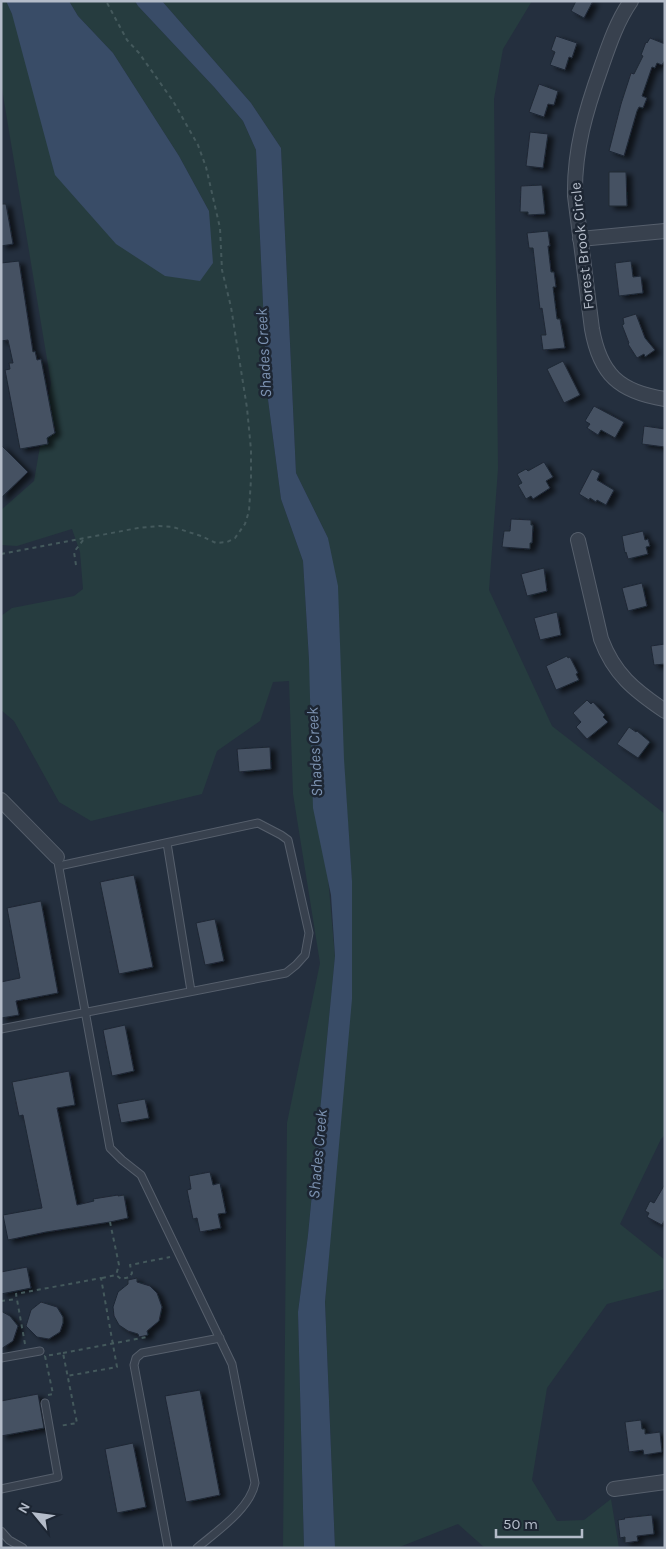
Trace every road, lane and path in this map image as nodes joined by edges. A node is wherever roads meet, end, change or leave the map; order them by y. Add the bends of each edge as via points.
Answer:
1 (106, 1) edge
2 (631, 1) edge
3 (665, 231) edge
4 (580, 239) junction
5 (665, 398) edge
6 (85, 538) junction
7 (578, 540) dead end
8 (1, 554) edge
9 (76, 565) dead end
10 (665, 711) edge
11 (1, 800) edge
12 (167, 843) junction
13 (58, 862) junction
14 (191, 991) junction
15 (85, 1012) junction
16 (1, 1029) edge
17 (110, 1222) dead end
18 (180, 1255) junction
19 (116, 1275) junction
20 (101, 1278) junction
21 (17, 1299) junction
22 (1, 1301) edge
23 (147, 1337) dead end
24 (220, 1338) junction
25 (112, 1344) junction
26 (40, 1351) dead end
27 (63, 1353) junction
28 (27, 1354) junction
29 (1, 1358) edge
30 (67, 1376) junction
31 (46, 1403) joint
32 (50, 1428) junction
33 (665, 1482) edge
34 (1, 1489) edge
35 (614, 1489) dead end
36 (1, 1531) edge
37 (23, 1548) edge
38 (168, 1548) edge
39 (198, 1548) edge

1 - 6 path via 127,40 173,101 198,145 206,167 220,228 222,270 247,408 251,479 245,524 235,538 227,542 216,543 173,527 159,526
2 - 4 street, Forest Brook Circle via 618,23 582,128 575,175
3 - 4 street
4 - 5 street, Forest Brook Circle via 592,329 600,359 626,388
6 - 8 path
6 - 9 path via 74,552
7 - 10 street via 605,650 624,679
11 - 13 street
12 - 13 lane
12 - 14 lane
12 - 14 lane via 258,823 281,835 288,840 309,933 304,955 286,973
13 - 15 lane
14 - 15 lane
15 - 16 lane
15 - 18 lane via 110,1148 141,1175
17 - 19 path via 119,1265
18 - 19 path via 130,1265 130,1277 121,1279
18 - 24 lane
19 - 20 path
20 - 21 path via 16,1294
20 - 25 path
21 - 22 path
21 - 28 path
23 - 25 path
24 - 38 lane via 142,1353 134,1365
24 - 39 lane via 232,1364 255,1483 242,1508
25 - 27 path
25 - 30 path via 117,1367
26 - 28 lane
27 - 30 path
27 - 31 path via 45,1356 53,1394 45,1395
28 - 29 lane
30 - 32 path via 77,1423
31 - 32 lane
32 - 34 lane via 58,1477
33 - 35 street
36 - 37 lane

